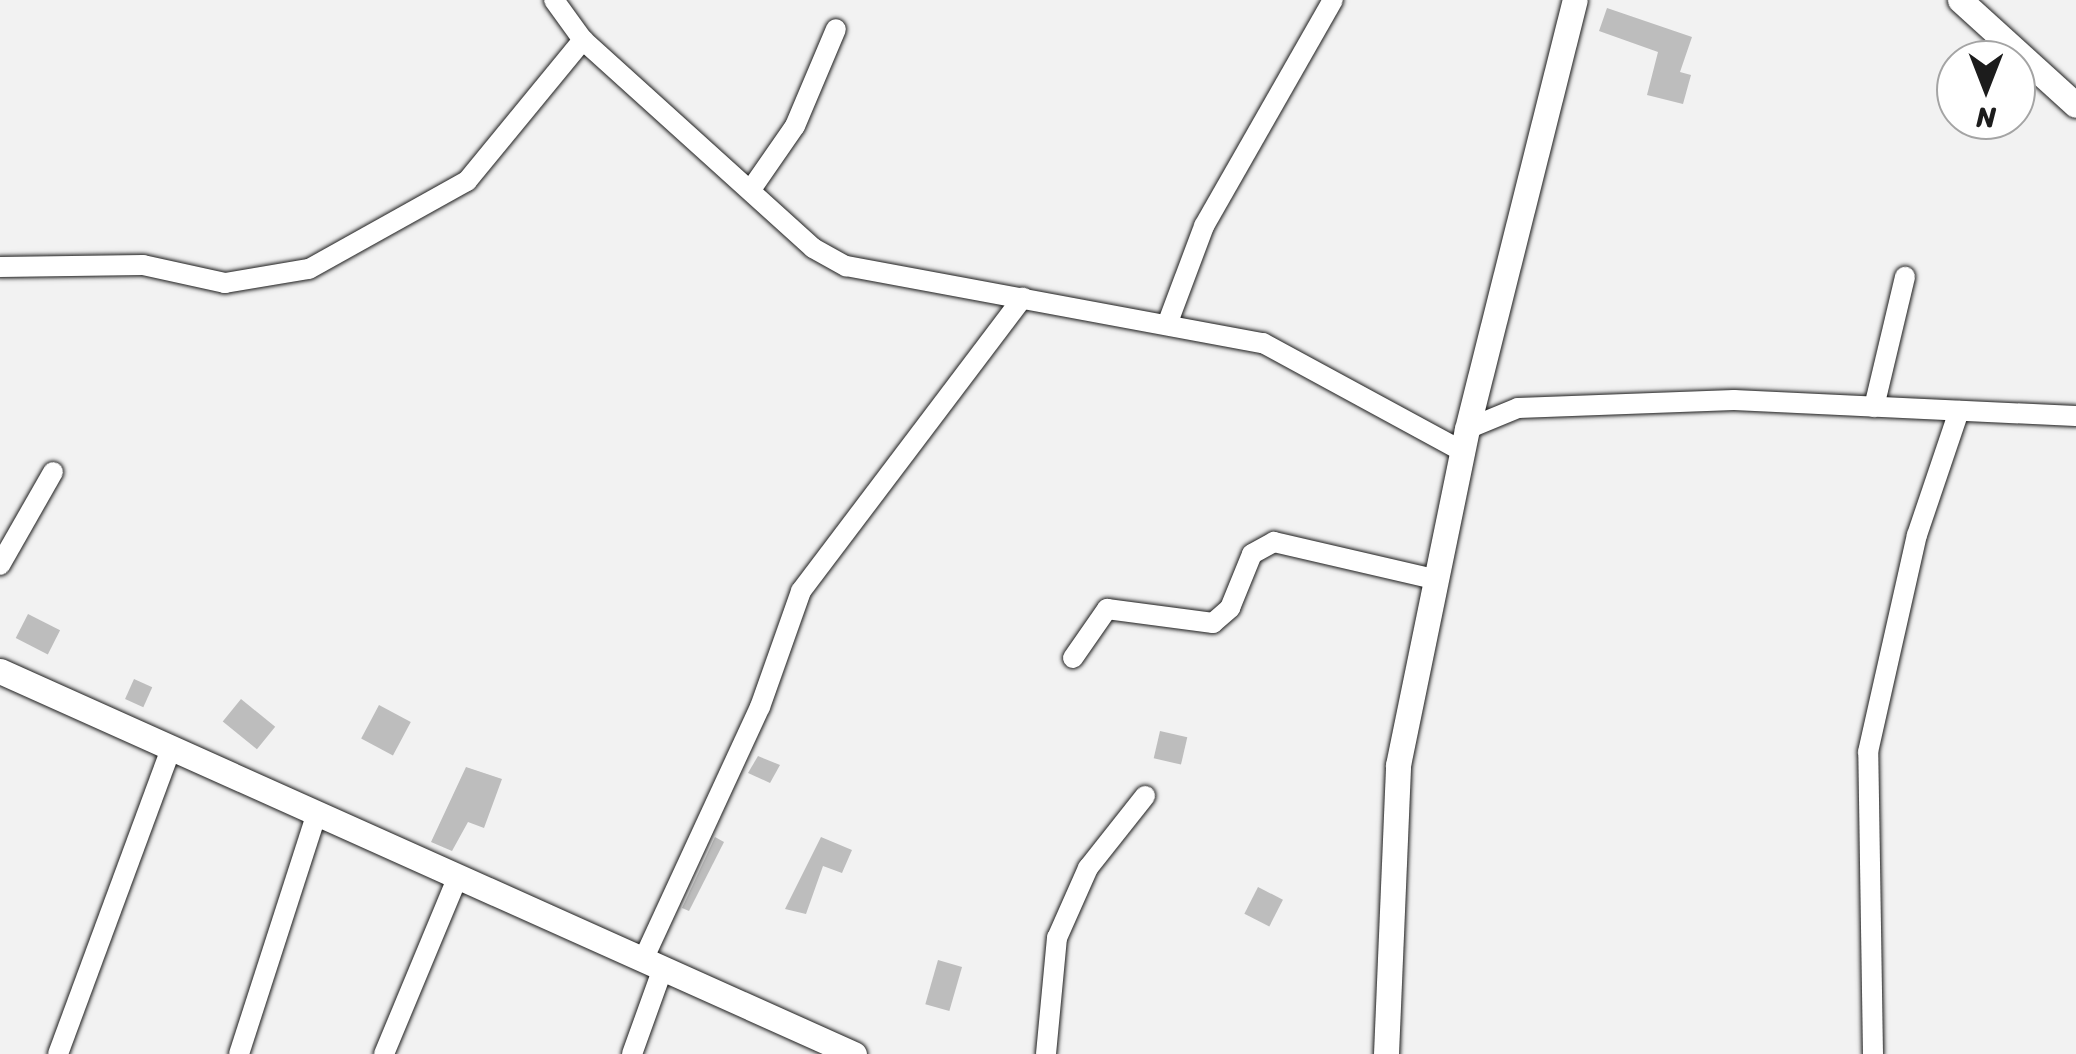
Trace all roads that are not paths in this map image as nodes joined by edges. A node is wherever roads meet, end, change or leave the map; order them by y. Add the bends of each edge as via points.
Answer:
1 (554, 0) edge
2 (1333, 0) edge
3 (1575, 0) edge
4 (1960, 0) edge
5 (836, 30) dead end
6 (583, 40) junction
7 (2076, 104) edge
8 (752, 188) junction
9 (0, 267) edge
10 (1905, 278) dead end
11 (1023, 297) junction
12 (1168, 322) junction
13 (1874, 407) junction
14 (1960, 412) junction
15 (2076, 416) edge
16 (1464, 440) junction
17 (53, 472) dead end
18 (0, 565) edge
19 (1434, 578) junction
20 (1073, 658) dead end
21 (0, 671) edge
22 (171, 748) junction
23 (1145, 796) dead end
24 (317, 813) junction
25 (458, 876) junction
26 (653, 964) junction
27 (58, 1054) edge
28 (239, 1054) edge
29 (384, 1054) edge
30 (632, 1054) edge
31 (854, 1054) edge
32 (1046, 1054) edge
33 (1386, 1054) edge
34 (1873, 1054) edge

1 - 6 street
2 - 12 street via 1204,226
3 - 16 main road
4 - 7 main road
5 - 8 street via 795,126
6 - 8 street
6 - 9 street via 468,181 308,269 226,283 143,264
8 - 11 street via 813,248 846,266
10 - 13 street
11 - 12 street
11 - 26 street via 800,591 760,707 674,878
12 - 16 street via 1297,354
13 - 14 street
13 - 16 street via 1734,400 1518,408
14 - 15 street
14 - 34 street via 1917,536 1868,752
16 - 19 main road
17 - 18 street
19 - 20 street via 1274,542 1252,554 1230,608 1213,624 1107,609
19 - 33 main road via 1398,764
21 - 22 main road
22 - 24 main road
22 - 27 street
23 - 32 street via 1088,868 1057,938
24 - 25 main road
24 - 28 street
25 - 26 main road
25 - 29 street
26 - 30 street
26 - 31 main road

